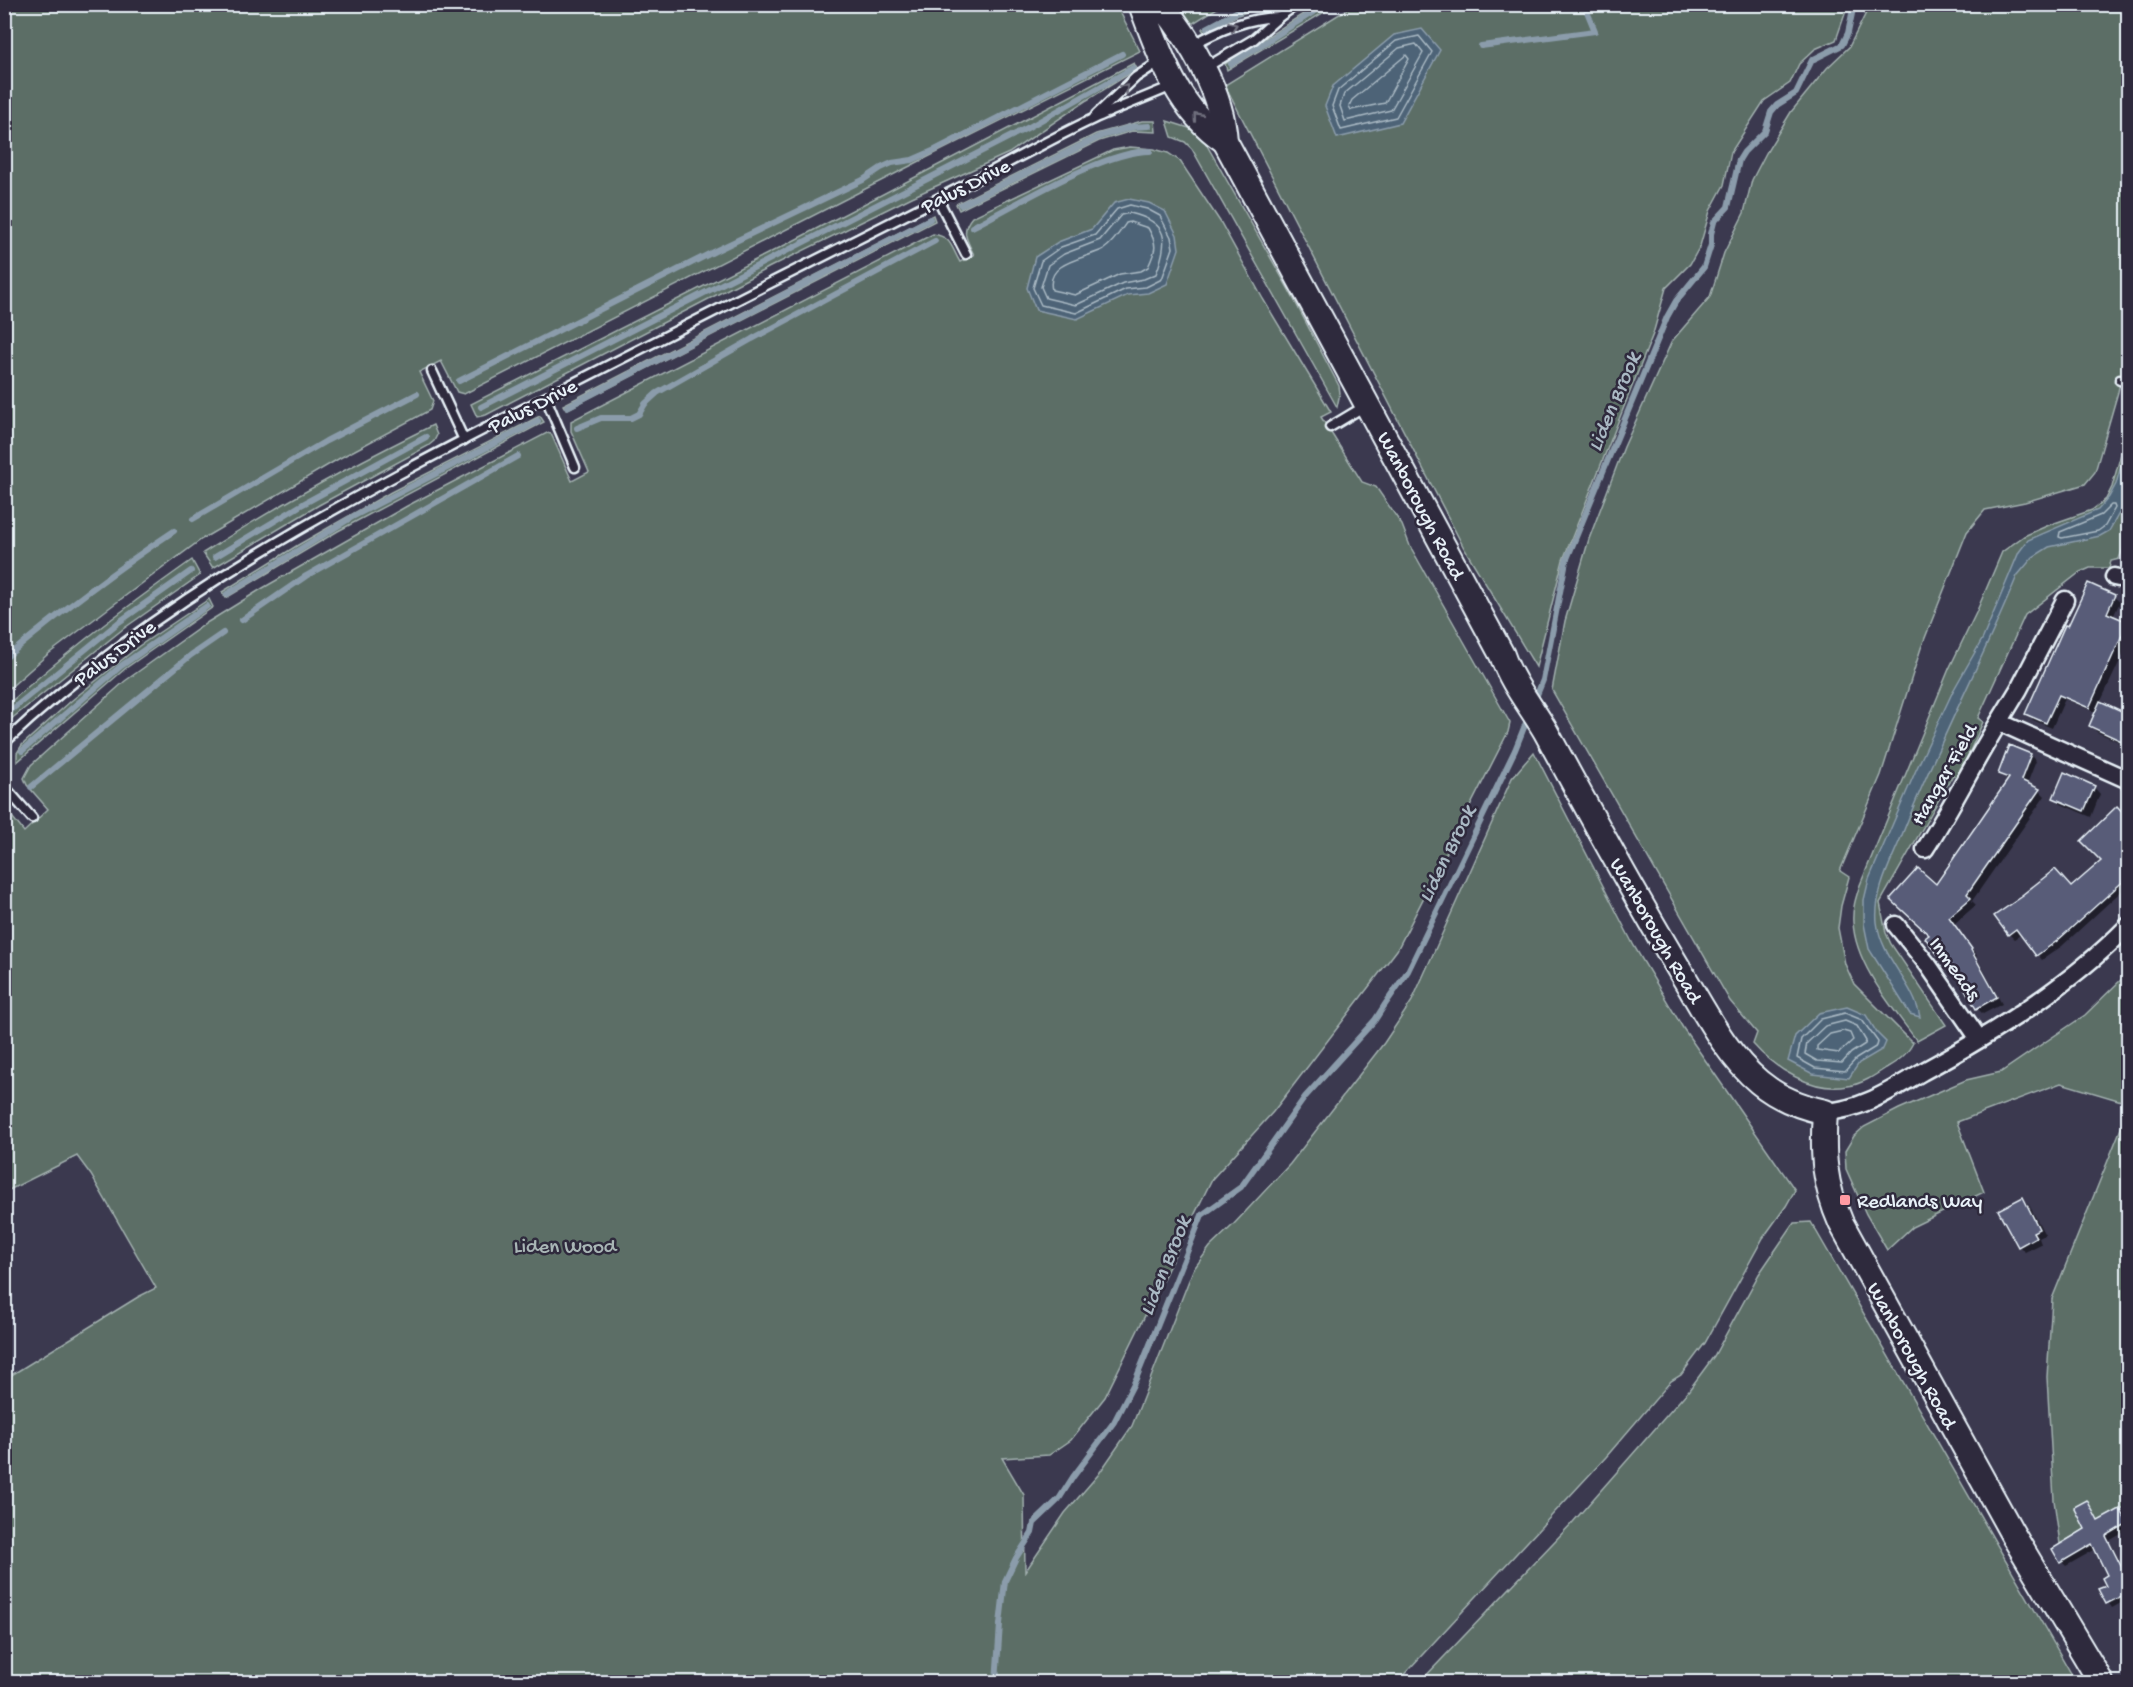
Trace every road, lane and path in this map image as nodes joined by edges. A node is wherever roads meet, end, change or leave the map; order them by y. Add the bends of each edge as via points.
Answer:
1 (1141, 4) edge
2 (1161, 4) edge
3 (1298, 4) edge
4 (1278, 17) junction
5 (1190, 46) junction
6 (1162, 60) junction
7 (1202, 70) junction
8 (1174, 85) junction
9 (1092, 120) junction
10 (1225, 141) junction
11 (938, 199) junction
12 (966, 254) dead end
13 (432, 371) dead end
14 (546, 398) junction
15 (1368, 405) junction
16 (1330, 427) dead end
17 (464, 440) junction
18 (575, 467) dead end
19 (2065, 600) dead end
20 (1999, 722) junction
21 (4, 743) edge
22 (2128, 780) edge
23 (4, 786) edge
24 (32, 818) dead end
25 (1925, 849) dead end
26 (1896, 925) dead end
27 (2128, 926) edge
28 (1979, 1039) junction
29 (1825, 1112) junction
30 (2100, 1683) edge

1 - 6 street, Wanborough Road
2 - 5 street, Wanborough Road
3 - 4 lane, Palus Drive
5 -> 4 lane, Palus Drive via 1246,21
4 - 7 lane, Palus Drive via 1254,39
5 - 6 street, Palus Drive
5 - 7 street, Wanborough Road
6 - 8 street, Wanborough Road
9 -> 6 lane, Palus Drive via 1136,77
7 - 8 street, Palus Drive
7 - 10 street, Wanborough Road via 1220,105
8 - 9 lane, Palus Drive
10 -> 8 street, Wanborough Road via 1198,119
9 - 11 lane, Palus Drive
10 - 15 street, Wanborough Road
11 - 12 lane
11 - 14 lane, Palus Drive
13 - 17 lane
14 - 17 lane, Palus Drive
14 - 18 lane
15 - 16 lane
15 - 29 street, Wanborough Road via 1502,655 1509,675 1527,699 1660,939 1720,1036 1760,1082 1805,1108
17 - 21 lane, Palus Drive via 327,513 211,582 98,662
19 - 20 street, Hangar Field
20 - 22 street, Hangar Field
20 - 25 street, Hangar Field
23 - 24 lane
26 - 28 street, Inmeads
27 - 28 street via 2069,979
28 - 29 street via 1865,1104
29 - 30 street, Wanborough Road via 1825,1174 1841,1223 2012,1533

